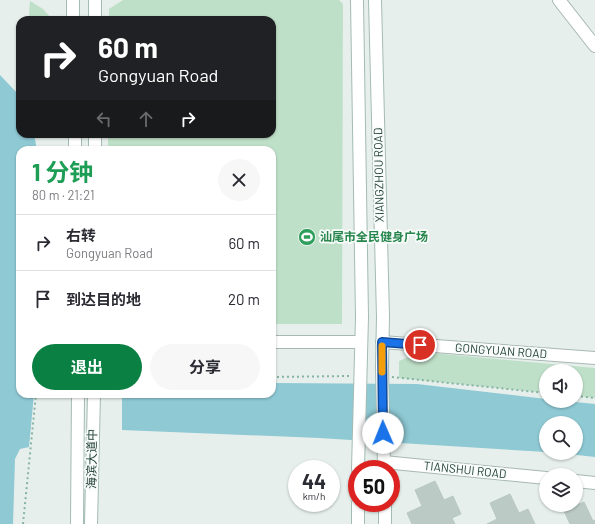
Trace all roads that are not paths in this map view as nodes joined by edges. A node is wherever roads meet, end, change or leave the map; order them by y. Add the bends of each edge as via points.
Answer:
1 (73, 0) edge
2 (95, 0) edge
3 (357, 0) edge
4 (375, 0) edge
5 (559, 0) edge
6 (73, 16) edge
7 (95, 16) edge
8 (595, 46) edge
9 (276, 342) edge
10 (361, 342) junction
11 (382, 342) junction
12 (595, 358) edge
13 (78, 398) edge
14 (94, 398) edge
15 (358, 460) edge
16 (384, 460) edge
17 (400, 466) edge
18 (539, 477) edge
19 (583, 482) edge
20 (595, 483) edge
21 (358, 512) edge
22 (385, 512) edge
23 (77, 524) edge
24 (91, 524) edge
25 (358, 524) edge
26 (385, 524) edge

1 - 6 main road
2 - 7 main road
3 - 10 main road, XIANGZHOU ROAD
4 - 11 main road, XIANGZHOU ROAD
5 - 8 main road
9 - 10 main road
10 - 15 main road, XIANGZHOU ROAD
11 - 12 main road, GONGYUAN ROAD
11 - 16 main road, XIANGZHOU ROAD
13 - 23 main road, 海滨大道中
14 - 24 main road, 海滨大道中
17 - 18 main road, TIANSHUI ROAD
19 - 20 main road
21 - 25 main road
22 - 26 main road

